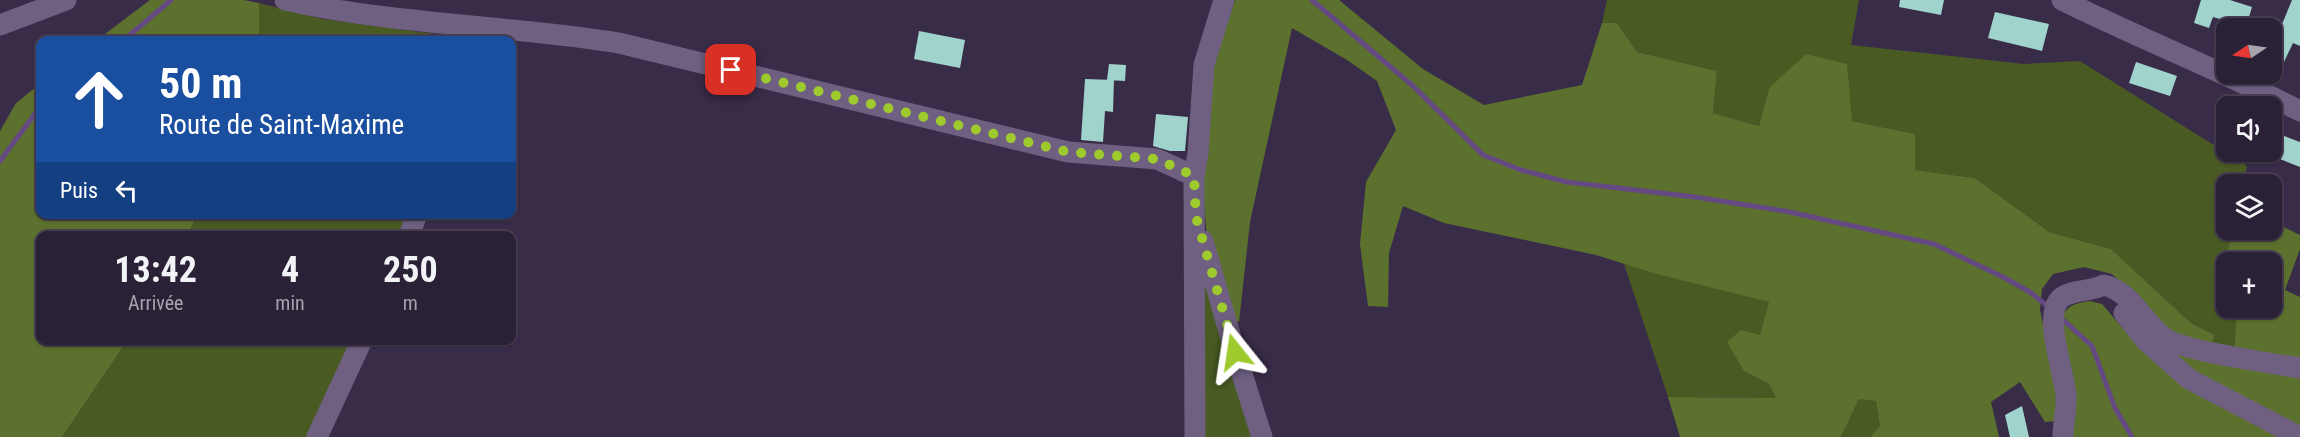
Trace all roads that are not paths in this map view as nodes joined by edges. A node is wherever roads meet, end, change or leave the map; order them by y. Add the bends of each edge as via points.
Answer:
1 (66, 0) edge
2 (285, 0) edge
3 (1224, 0) edge
4 (2062, 0) edge
5 (0, 25) edge
6 (492, 34) edge
7 (2300, 111) edge
8 (1194, 176) junction
9 (1196, 217) junction
10 (2096, 289) junction
11 (360, 345) edge
12 (2300, 368) edge
13 (317, 437) edge
14 (1195, 437) edge
15 (1262, 437) edge
16 (2063, 437) edge
17 (2300, 437) edge

1 - 5 street
2 - 6 street via 332,11
3 - 8 street via 1204,65
4 - 7 street
6 - 8 street via 619,43 1068,152 1157,159
8 - 9 street
9 - 14 street
9 - 15 street
10 - 12 street via 2104,285 2119,289 2166,339
10 - 16 street via 2062,298 2054,315 2066,397
10 - 17 street via 2111,299 2146,340 2189,379
11 - 13 street

